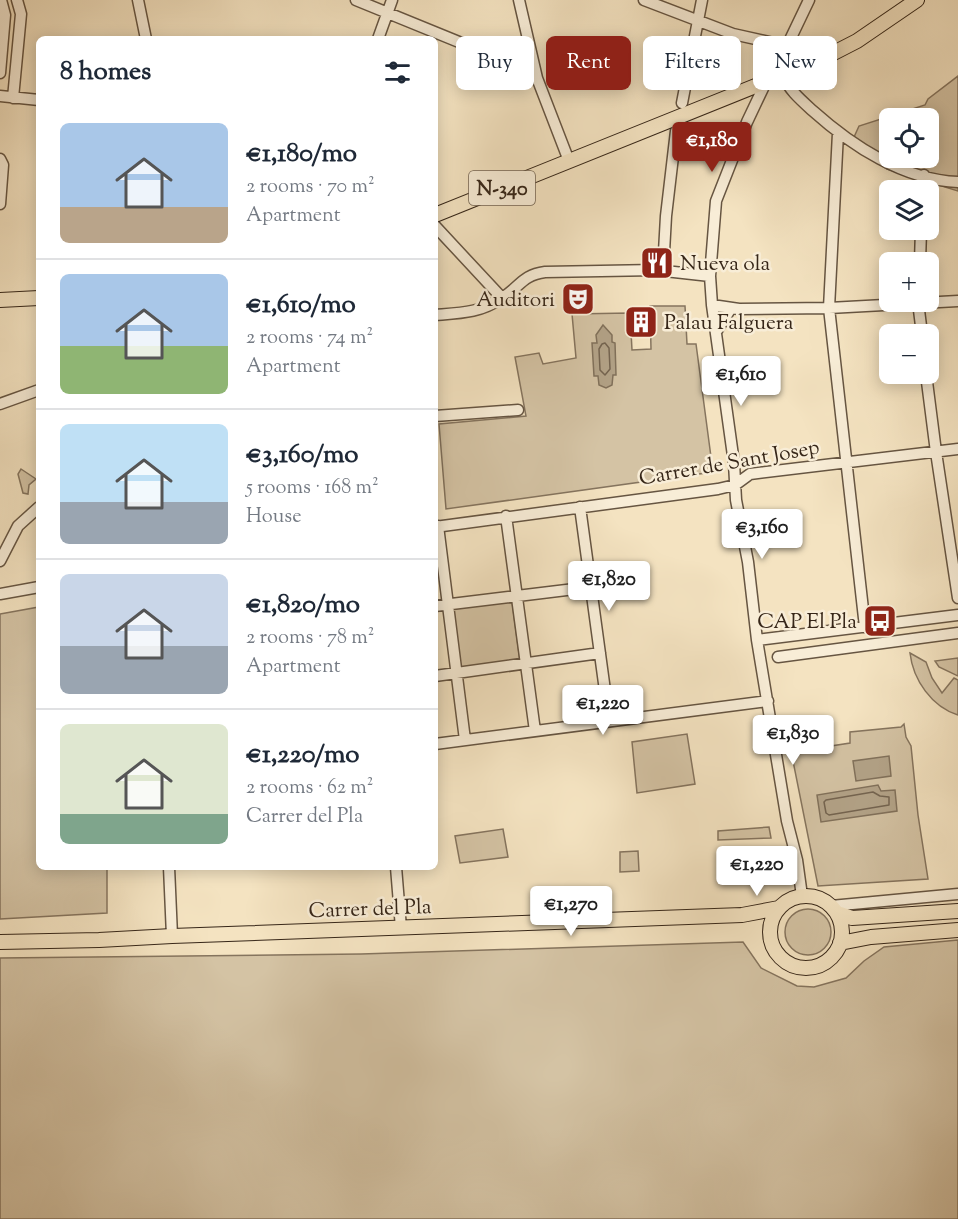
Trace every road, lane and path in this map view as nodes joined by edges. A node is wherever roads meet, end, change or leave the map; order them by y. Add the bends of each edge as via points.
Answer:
1 (1, 0) edge
2 (17, 0) edge
3 (138, 0) edge
4 (356, 0) edge
5 (392, 0) edge
6 (519, 0) edge
7 (645, 0) edge
8 (702, 0) edge
9 (809, 0) edge
10 (917, 0) edge
11 (388, 12) junction
12 (2, 15) edge
13 (700, 20) junction
14 (145, 36) edge
15 (379, 36) edge
16 (791, 36) edge
17 (753, 38) edge
18 (837, 50) edge
19 (0, 73) edge
20 (535, 73) junction
21 (753, 87) edge
22 (762, 90) edge
23 (792, 90) edge
24 (0, 96) edge
25 (13, 98) junction
26 (36, 100) edge
27 (682, 103) dead end
28 (676, 131) dead end
29 (838, 133) junction
30 (0, 159) edge
31 (569, 161) junction
32 (924, 175) junction
33 (924, 180) edge
34 (958, 182) edge
35 (0, 204) edge
36 (438, 214) edge
37 (438, 229) edge
38 (663, 270) junction
39 (710, 276) junction
40 (36, 298) edge
41 (502, 298) junction
42 (0, 300) edge
43 (939, 301) edge
44 (958, 301) edge
45 (712, 305) junction
46 (879, 305) edge
47 (731, 308) junction
48 (829, 308) junction
49 (438, 315) edge
50 (716, 332) junction
51 (927, 384) edge
52 (36, 391) edge
53 (0, 404) edge
54 (518, 410) dead end
55 (438, 416) edge
56 (958, 449) edge
57 (936, 452) junction
58 (846, 463) junction
59 (735, 484) junction
60 (579, 507) junction
61 (36, 510) edge
62 (506, 516) junction
63 (438, 527) edge
64 (438, 534) edge
65 (0, 561) edge
66 (591, 586) junction
67 (36, 588) edge
68 (0, 594) edge
69 (517, 596) junction
70 (958, 598) edge
71 (448, 604) junction
72 (438, 606) edge
73 (958, 615) edge
74 (865, 627) junction
75 (958, 633) edge
76 (757, 640) junction
77 (600, 653) junction
78 (778, 657) dead end
79 (526, 664) junction
80 (457, 672) junction
81 (438, 675) edge
82 (768, 701) junction
83 (609, 720) junction
84 (535, 731) junction
85 (465, 740) junction
86 (438, 744) edge
87 (169, 870) edge
88 (396, 870) edge
89 (958, 894) edge
90 (802, 896) junction
91 (779, 908) junction
92 (834, 910) junction
93 (958, 911) edge
94 (741, 915) junction
95 (401, 928) junction
96 (958, 930) edge
97 (770, 934) junction
98 (172, 936) junction
99 (0, 942) edge
100 (840, 943) junction

1 - 12 street
2 - 25 street via 21,14
3 - 14 street
4 - 11 street
5 - 11 street
6 - 20 street
7 - 13 street
8 - 13 street
9 - 16 street
10 - 18 main road, N-340
11 - 15 street
11 - 20 street
12 - 19 street
13 - 17 street
13 - 27 street
20 - 31 street
21 - 31 main road, N-340
22 - 39 street via 716,201
23 - 29 street
24 - 25 street
25 - 26 street
28 - 38 street
29 - 32 street via 875,156
29 - 48 street
30 - 35 street
31 - 36 main road, N-340
32 - 33 street
32 - 34 street
37 - 41 street
38 - 39 street
38 - 41 street via 532,274
39 - 45 street
40 - 42 main road
41 - 49 street via 476,311
43 - 44 street
45 - 47 street
45 - 50 street
46 - 48 street
47 - 48 street
47 - 50 street
48 - 58 street
50 - 59 street
51 - 57 street
52 - 53 street
54 - 55 street
56 - 57 street, Carrer de Sant Josep
57 - 58 street, Carrer de Sant Josep
57 - 70 street
58 - 59 street, Carrer de Sant Josep via 750,474
58 - 74 street
59 - 60 street, Carrer de Sant Josep
59 - 76 street
60 - 62 street, Carrer de Sant Josep
60 - 66 street
61 - 65 street via 18,526
62 - 63 street, Carrer de Sant Josep
62 - 69 street
64 - 71 street
66 - 69 street
66 - 77 street
67 - 68 street
69 - 71 street
69 - 79 street
71 - 72 street
71 - 80 street
73 - 74 street
74 - 76 street
75 - 78 street
76 - 82 street
77 - 79 street
77 - 83 street
79 - 80 street
79 - 84 street
80 - 81 street
80 - 85 street
82 - 83 street
82 - 90 street
83 - 84 street
84 - 85 street
85 - 86 street
87 - 98 street
88 - 95 street
89 - 92 street
90 - 91 main road
90 - 92 main road via 819,898
91 - 94 main road, Carrer del Pla
91 - 97 main road
92 - 93 main road via 852,918
92 - 100 main road via 841,928
94 - 95 main road, Carrer del Pla
94 - 97 main road
95 - 98 main road, Carrer del Pla
96 - 100 main road
97 - 100 main road via 780,956 802,967 826,961
98 - 99 main road, Carrer del Pla

